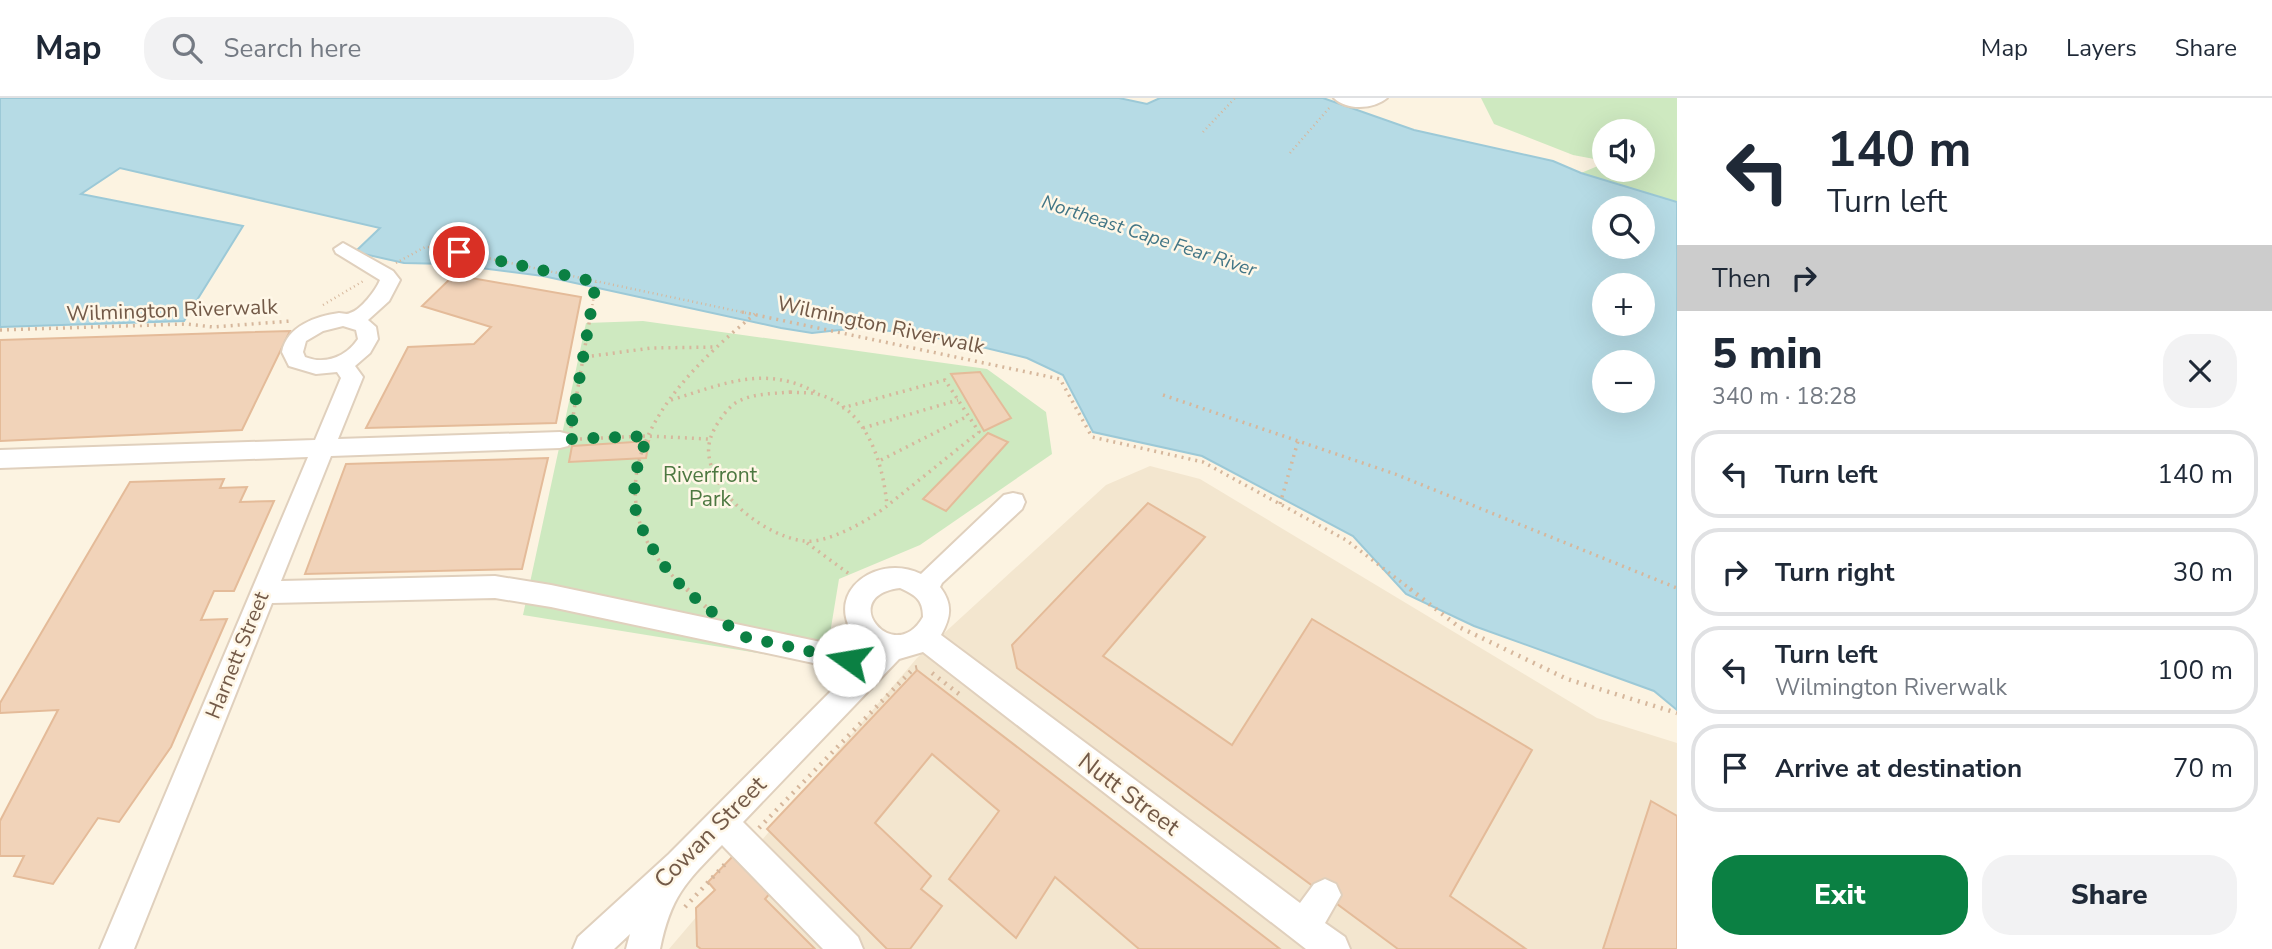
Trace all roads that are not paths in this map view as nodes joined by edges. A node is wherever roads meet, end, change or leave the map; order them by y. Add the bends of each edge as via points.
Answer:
1 (1379, 98) edge
2 (1336, 103) edge
3 (343, 249) dead end
4 (354, 321) junction
5 (341, 363) junction
6 (560, 440) dead end
7 (323, 449) junction
8 (0, 459) edge
9 (1013, 502) dead end
10 (926, 588) junction
11 (263, 592) junction
12 (858, 622) junction
13 (925, 638) junction
14 (894, 646) junction
15 (849, 660) junction
16 (827, 713) junction
17 (732, 833) junction
18 (680, 865) junction
19 (1325, 895) dead end
20 (1303, 927) junction
21 (117, 949) edge
22 (590, 949) edge
23 (643, 949) edge
24 (846, 949) edge
25 (1332, 949) edge

1 - 2 street
3 - 4 street via 388,267 390,280 389,287
4 - 5 street via 366,327 368,339 360,352
4 - 5 street via 317,325 293,346 292,354 304,366
5 - 7 street, Harnett Street via 352,377
6 - 7 street
7 - 8 street
7 - 11 street, Harnett Street
9 - 10 street via 933,576
10 - 12 street via 902,577 865,589 858,599
10 - 13 street via 938,610
11 - 15 street via 495,587
11 - 21 street, Harnett Street
12 - 14 street via 878,643
12 - 15 street, Cowan Street
13 - 14 street
13 - 20 street, Nutt Street
14 - 16 street, Cowan Street
15 - 16 street, Cowan Street
16 - 17 street, Cowan Street
17 - 18 street, Cowan Street
17 - 24 street
18 - 22 street, Cowan Street
18 - 23 street via 652,909
19 - 20 street
20 - 25 street, Nutt Street

